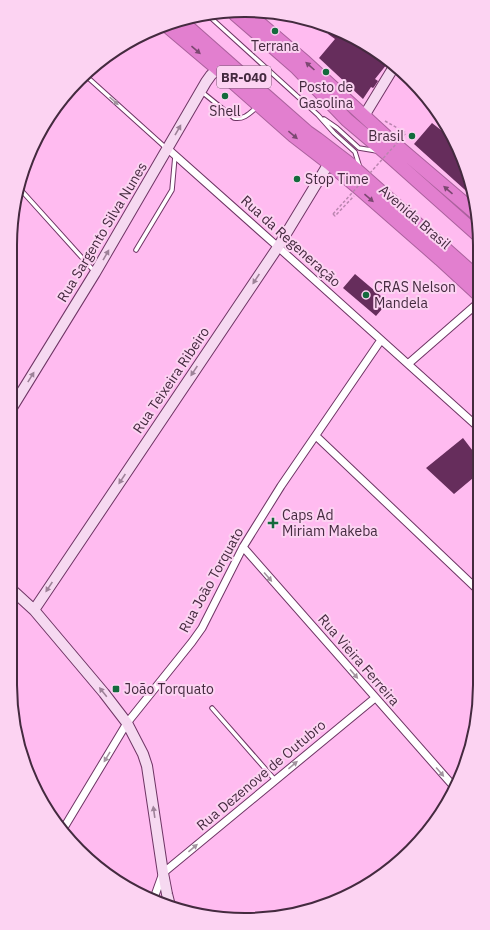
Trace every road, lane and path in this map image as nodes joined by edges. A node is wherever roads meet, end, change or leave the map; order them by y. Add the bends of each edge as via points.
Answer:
1 (238, 17) edge
2 (254, 17) edge
3 (213, 19) edge
4 (186, 25) edge
5 (172, 29) edge
6 (218, 69) junction
7 (392, 71) edge
8 (89, 79) edge
9 (201, 92) junction
10 (259, 106) junction
11 (318, 115) junction
12 (364, 116) junction
13 (406, 133) dead end
14 (171, 152) junction
15 (386, 153) junction
16 (329, 163) junction
17 (362, 183) junction
18 (23, 193) edge
19 (470, 209) edge
20 (473, 231) edge
21 (278, 246) junction
22 (136, 250) dead end
23 (440, 259) junction
24 (95, 273) junction
25 (473, 274) edge
26 (473, 283) edge
27 (473, 289) edge
28 (473, 307) edge
29 (381, 340) junction
30 (408, 364) junction
31 (17, 400) edge
32 (473, 423) edge
33 (316, 436) junction
34 (243, 547) junction
35 (473, 585) edge
36 (17, 594) edge
37 (34, 610) junction
38 (375, 698) junction
39 (212, 708) dead end
40 (127, 723) junction
41 (275, 780) junction
42 (451, 783) edge
43 (65, 825) edge
44 (163, 873) junction
45 (155, 895) edge
46 (168, 900) edge

1 - 15 highway, Avenida Brasil / BR-040 via 296,67 347,120
12 -> 2 highway
3 - 11 lane
4 - 17 highway, Avenida Brasil / BR-040 via 307,132 330,149
5 -> 6 highway, Avenida Brasil
6 - 9 street, Rua Sargento Silva Nunes via 211,75
6 - 10 highway, Avenida Brasil
7 - 12 street
8 -> 14 lane, Rua da Regeneração
9 - 10 lane via 234,118 245,117
14 -> 9 street, Rua Sargento Silva Nunes
10 -> 16 highway, Avenida Brasil
11 - 15 lane via 359,148
11 - 17 lane via 355,152
19 -> 12 highway
13 - 17 path, bridge via 333,214 335,216
14 - 21 street, Rua da Regeneração
14 - 22 lane via 172,190
24 -> 14 street, Rua Sargento Silva Nunes
15 - 20 highway, Avenida Brasil / BR-040
16 - 17 highway, Avenida Brasil
16 - 21 street, Rua Teixeira Ribeiro
17 -> 23 highway, Avenida Brasil
17 - 25 highway, Avenida Brasil / BR-040
18 - 24 lane
21 - 29 street, Rua da Regeneração
21 -> 37 street, Rua Teixeira Ribeiro
23 - 26 highway
23 - 27 highway, Avenida Brasil
31 -> 24 street, Rua Sargento Silva Nunes
28 - 30 street
29 - 30 street, Rua da Regeneração
29 - 33 street, Rua João Torquato
30 - 32 street, Rua da Regeneração
33 - 34 street, Rua João Torquato
33 - 35 street
34 -> 38 street, Rua Vieira Ferreira
34 - 40 street, Rua João Torquato via 202,628
36 - 37 street
40 -> 37 street
41 -> 38 street, Rua Dezenove de Outubro
38 -> 42 street, Rua Vieira Ferreira
39 - 41 lane
40 -> 43 street, Rua João Torquato
44 -> 40 street via 147,766
44 -> 41 street, Rua Dezenove de Outubro
44 - 45 street
44 - 46 street

